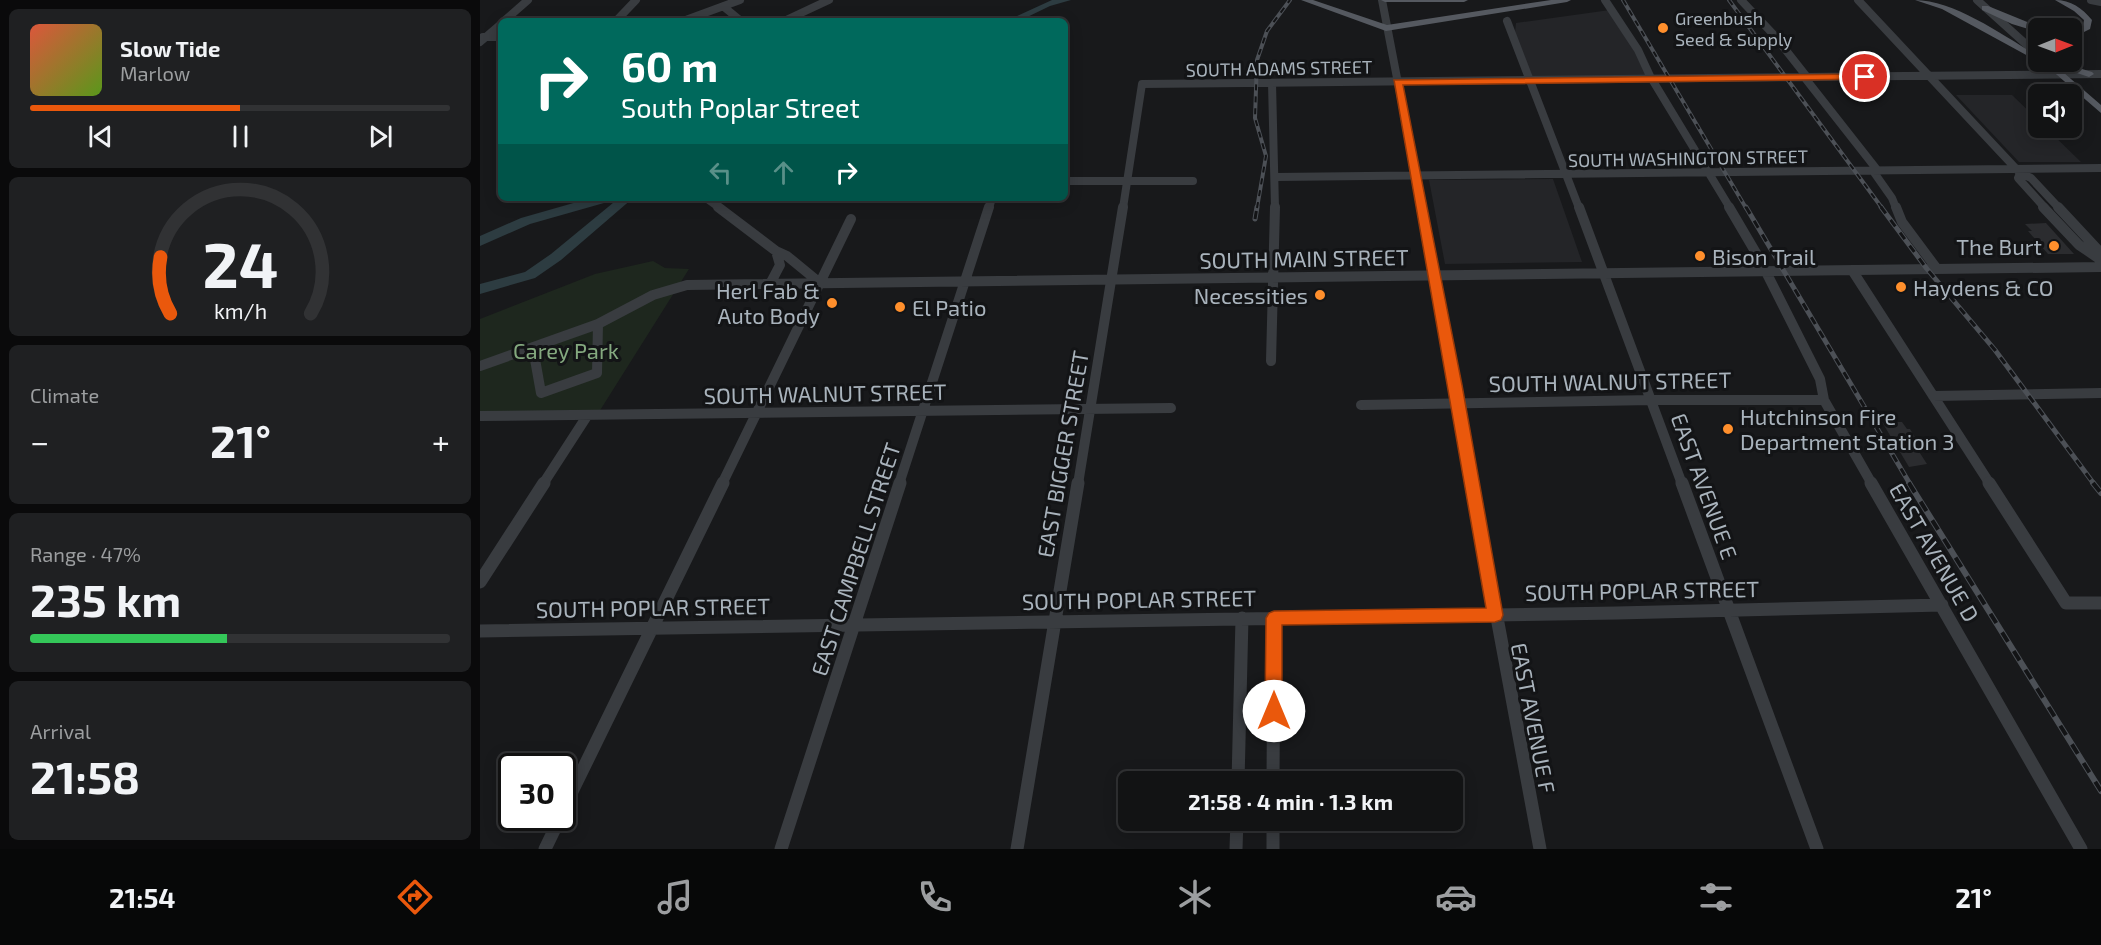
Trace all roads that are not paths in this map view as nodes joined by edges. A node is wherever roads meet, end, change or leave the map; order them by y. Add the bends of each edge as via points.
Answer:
1 (528, 0) edge
2 (636, 0) edge
3 (740, 0) edge
4 (830, 0) edge
5 (1305, 0) edge
6 (1383, 0) edge
7 (1404, 0) edge
8 (1464, 0) edge
9 (1567, 0) edge
10 (1605, 0) edge
11 (1741, 0) edge
12 (1858, 0) edge
13 (1919, 0) edge
14 (1977, 0) edge
15 (2049, 0) edge
16 (2059, 0) edge
17 (2091, 0) edge
18 (2101, 2) edge
19 (724, 7) junction
20 (1985, 8) junction
21 (508, 18) edge
22 (619, 18) edge
23 (692, 18) edge
24 (737, 18) edge
25 (791, 18) edge
26 (2079, 18) edge
27 (1507, 21) dead end
28 (498, 26) edge
29 (2028, 26) edge
30 (1386, 28) junction
31 (2082, 30) edge
32 (483, 37) edge
33 (480, 42) edge
34 (2028, 45) edge
35 (2028, 53) edge
36 (2028, 67) edge
37 (2059, 72) edge
38 (2081, 72) edge
39 (2081, 72) edge
40 (2089, 74) junction
41 (2101, 74) edge
42 (1929, 76) junction
43 (1806, 78) junction
44 (1651, 79) junction
45 (1530, 80) junction
46 (1398, 82) junction
47 (1272, 83) junction
48 (1142, 84) joint
49 (2101, 110) edge
50 (2101, 168) edge
51 (1875, 171) junction
52 (2018, 171) junction
53 (1709, 173) junction
54 (1566, 174) junction
55 (1415, 176) junction
56 (1276, 177) junction
57 (1126, 180) junction
58 (1193, 181) dead end
59 (1068, 182) edge
60 (710, 201) edge
61 (991, 201) edge
62 (851, 219) dead end
63 (776, 251) junction
64 (2101, 253) edge
65 (789, 257) junction
66 (2101, 259) edge
67 (2101, 267) edge
68 (1937, 269) junction
69 (1852, 270) junction
70 (1765, 271) junction
71 (1604, 273) junction
72 (1434, 275) junction
73 (1273, 278) junction
74 (1112, 280) junction
75 (966, 282) junction
76 (820, 283) junction
77 (774, 284) junction
78 (598, 324) junction
79 (533, 348) junction
80 (1271, 361) dead end
81 (480, 366) edge
82 (2101, 393) edge
83 (1933, 396) junction
84 (1652, 400) junction
85 (1824, 400) junction
86 (1458, 403) junction
87 (1361, 405) dead end
88 (1090, 408) junction
89 (1171, 408) dead end
90 (924, 410) junction
91 (756, 414) junction
92 (480, 416) edge
93 (587, 416) junction
94 (480, 582) edge
95 (2101, 603) edge
96 (1942, 604) junction
97 (1730, 609) junction
98 (1495, 615) junction
99 (1242, 618) junction
100 (1274, 618) junction
101 (1053, 621) junction
102 (855, 625) junction
103 (651, 629) junction
104 (480, 631) edge
105 (1238, 771) edge
106 (1273, 771) edge
107 (576, 783) edge
108 (554, 831) edge
109 (1237, 831) edge
110 (1273, 831) edge
111 (545, 849) edge
112 (781, 849) edge
113 (1017, 849) edge
114 (1236, 849) edge
115 (1273, 849) edge
116 (1540, 849) edge
117 (1817, 849) edge
118 (2081, 849) edge

1 - 21 street
2 - 22 street
3 - 19 street
4 - 25 street
5 - 30 main road
6 - 7 main road
6 - 30 street, EAST AVENUE F
7 - 8 main road
9 - 30 main road
10 - 44 street, EAST AVENUE D via 1624,25
11 - 43 street
12 - 42 street
13 - 35 main road via 1945,7
14 - 20 street
15 - 26 main road
16 - 31 main road via 2088,20
17 - 18 street
19 - 23 street
19 - 24 street
20 - 29 main road
20 - 34 street
27 - 45 street, EAST AVENUE E
28 - 32 street
30 - 46 street, EAST AVENUE F
32 - 33 street
36 - 42 street, SOUTH ADAMS STREET
37 - 49 main road
38 - 40 main road
39 - 40 street, SOUTH ADAMS STREET
40 - 41 street, SOUTH ADAMS STREET
42 - 43 street, SOUTH ADAMS STREET
42 - 52 street
43 - 44 street, SOUTH ADAMS STREET
43 - 51 street
44 - 45 street, SOUTH ADAMS STREET
44 - 53 street, EAST AVENUE D
45 - 46 street, SOUTH ADAMS STREET
45 - 54 street, EAST AVENUE E
46 - 47 street, SOUTH ADAMS STREET
46 - 55 street, EAST AVENUE F
47 - 48 street, SOUTH ADAMS STREET
47 - 56 street
48 - 57 street, EAST BIGGER STREET
50 - 52 street, SOUTH WASHINGTON STREET
51 - 52 street, SOUTH WASHINGTON STREET
51 - 53 street, SOUTH WASHINGTON STREET
51 - 68 street via 1902,222
52 - 64 street via 2031,177
52 - 66 street via 2018,178 2069,233 2089,254
53 - 54 street, SOUTH WASHINGTON STREET
53 - 70 street, EAST AVENUE D
54 - 55 street, SOUTH WASHINGTON STREET
54 - 71 street, EAST AVENUE E
55 - 56 street, SOUTH WASHINGTON STREET
55 - 72 street, EAST AVENUE F
56 - 73 street
57 - 58 street
57 - 59 street
57 - 74 street, EAST BIGGER STREET
60 - 63 street
61 - 75 street, EAST CAMPBELL STREET
62 - 76 street
63 - 65 street
63 - 77 street via 780,265
65 - 76 street
65 - 77 street
67 - 68 street, SOUTH MAIN STREET
68 - 69 street, SOUTH MAIN STREET
69 - 70 street, SOUTH MAIN STREET
69 - 83 street
70 - 71 street, SOUTH MAIN STREET
70 - 85 street, EAST AVENUE D via 1820,379
71 - 72 street, SOUTH MAIN STREET
71 - 84 street, EAST AVENUE E
72 - 73 street, SOUTH MAIN STREET
72 - 86 street, EAST AVENUE F
73 - 74 street, SOUTH MAIN STREET
73 - 80 street
74 - 75 street, SOUTH MAIN STREET
74 - 88 street, EAST BIGGER STREET
75 - 76 street, SOUTH MAIN STREET
75 - 90 street, EAST CAMPBELL STREET
76 - 77 street, SOUTH MAIN STREET
76 - 91 street
77 - 78 street, SOUTH MAIN STREET via 687,285 653,295
78 - 79 street, SOUTH MAIN STREET
78 - 79 street via 597,373 541,393
79 - 81 street, SOUTH MAIN STREET
82 - 83 street
83 - 95 street via 2066,603
84 - 85 street, SOUTH WALNUT STREET
84 - 86 street, SOUTH WALNUT STREET
84 - 97 street, EAST AVENUE E
85 - 96 street, EAST AVENUE D
86 - 87 street, SOUTH WALNUT STREET
86 - 98 street, EAST AVENUE F
88 - 89 street, SOUTH WALNUT STREET
88 - 90 street, SOUTH WALNUT STREET
88 - 101 street, EAST BIGGER STREET
90 - 91 street, SOUTH WALNUT STREET
90 - 102 street, EAST CAMPBELL STREET
91 - 93 street, SOUTH WALNUT STREET
91 - 103 street
92 - 93 street, SOUTH WALNUT STREET
93 - 94 street
96 - 97 street, SOUTH POPLAR STREET
96 - 118 street, EAST AVENUE D
97 - 98 street, SOUTH POPLAR STREET
97 - 117 street, EAST AVENUE E
98 - 100 street, SOUTH POPLAR STREET
98 - 116 street, EAST AVENUE F
99 - 100 street, SOUTH POPLAR STREET
99 - 101 street, SOUTH POPLAR STREET
99 - 105 street
100 - 106 street
101 - 102 street, SOUTH POPLAR STREET
101 - 113 street, EAST BIGGER STREET
102 - 103 street, SOUTH POPLAR STREET
102 - 112 street, EAST CAMPBELL STREET
103 - 104 street, SOUTH POPLAR STREET
103 - 107 street
108 - 111 street
109 - 114 street
110 - 115 street

